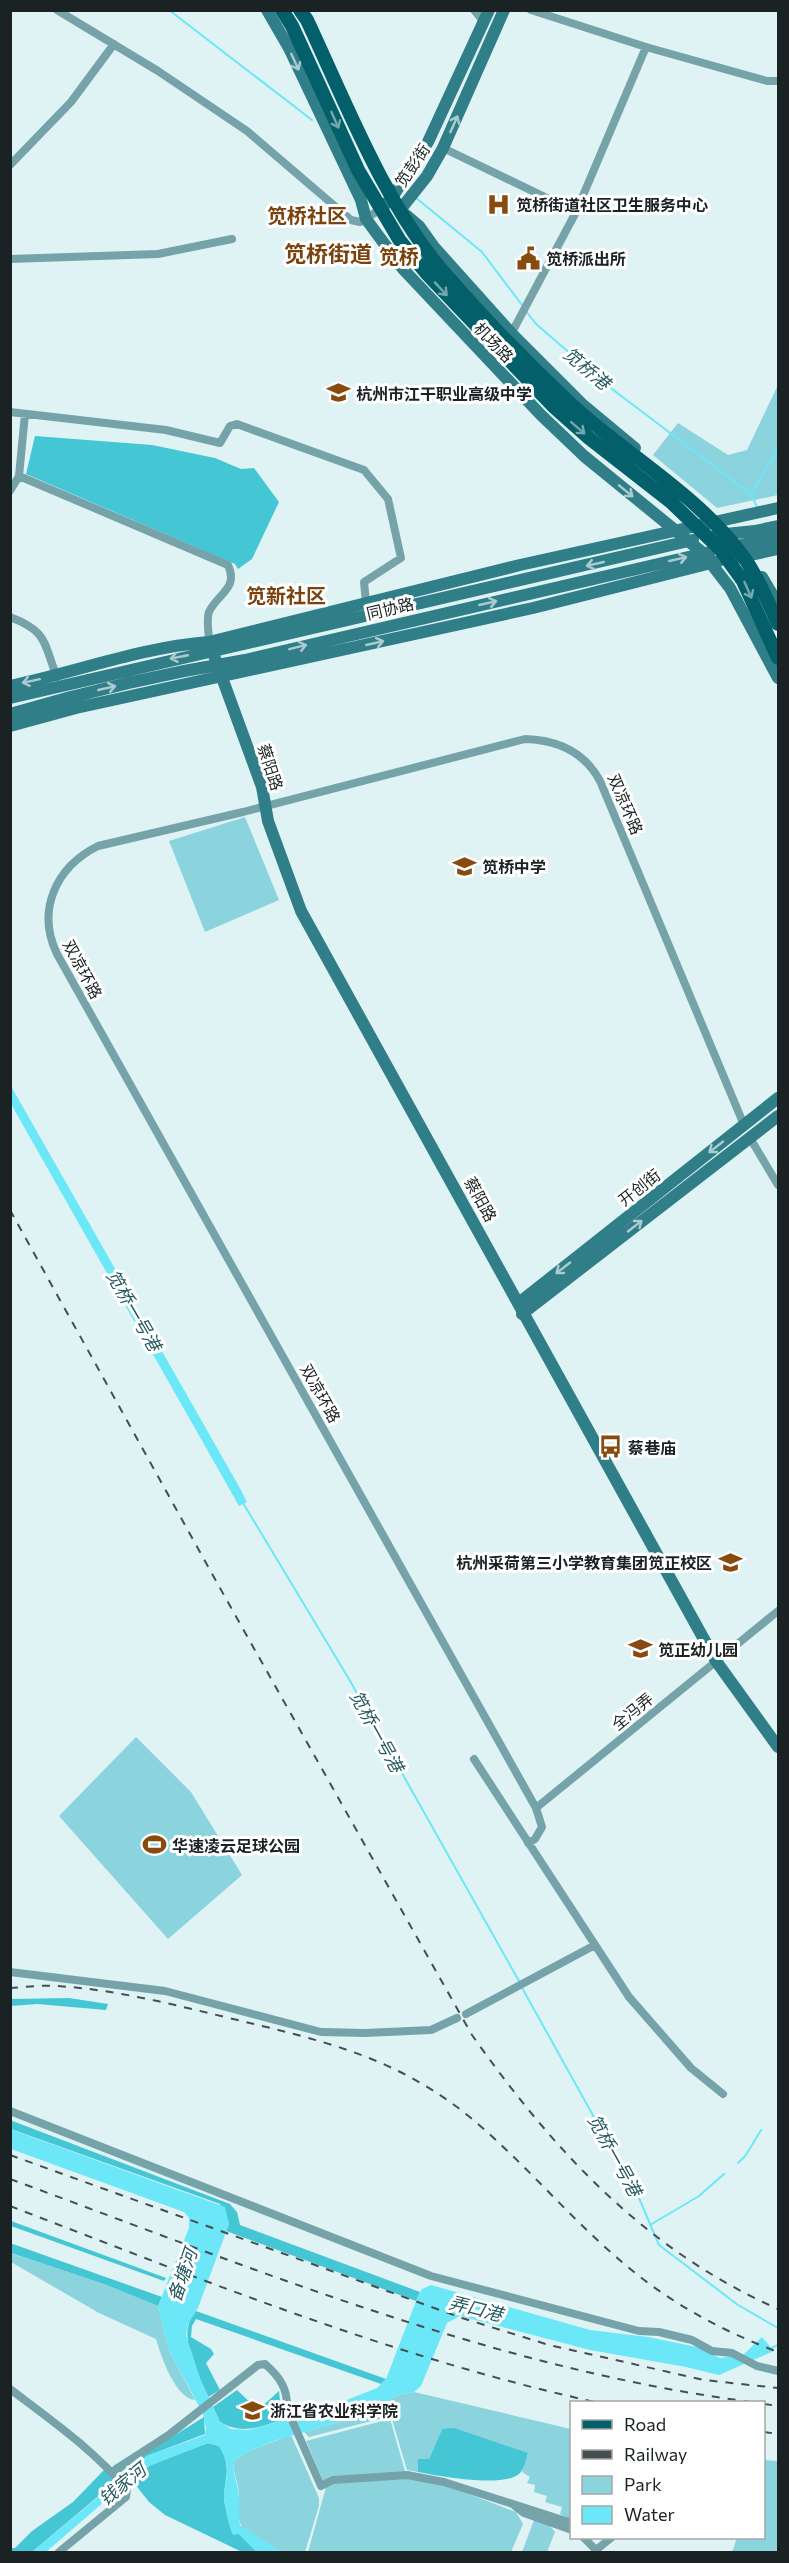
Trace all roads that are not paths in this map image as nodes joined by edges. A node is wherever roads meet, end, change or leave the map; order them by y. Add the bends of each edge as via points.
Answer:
1 (57, 10) edge
2 (267, 10) edge
3 (282, 10) edge
4 (300, 10) edge
5 (474, 10) edge
6 (504, 10) edge
7 (531, 10) edge
8 (486, 16) edge
9 (114, 44) junction
10 (646, 47) junction
11 (778, 81) edge
12 (443, 148) junction
13 (10, 165) edge
14 (393, 196) junction
15 (381, 209) junction
16 (400, 210) junction
17 (576, 212) junction
18 (366, 219) junction
19 (232, 239) dead end
20 (10, 259) edge
21 (510, 338) junction
22 (10, 412) edge
23 (25, 414) junction
24 (19, 476) junction
25 (10, 491) edge
26 (778, 508) edge
27 (778, 526) edge
28 (676, 531) junction
29 (778, 537) edge
30 (690, 541) junction
31 (726, 541) junction
32 (760, 542) junction
33 (778, 549) edge
34 (708, 558) junction
35 (366, 602) junction
36 (778, 604) edge
37 (10, 617) edge
38 (778, 624) edge
39 (211, 646) junction
40 (778, 658) edge
41 (218, 664) junction
42 (223, 677) junction
43 (778, 678) edge
44 (58, 681) junction
45 (10, 686) edge
46 (68, 697) junction
47 (10, 698) edge
48 (76, 708) junction
49 (10, 714) edge
50 (10, 720) edge
51 (27, 722) junction
52 (10, 726) edge
53 (265, 806) junction
54 (778, 1098) edge
55 (778, 1116) edge
56 (744, 1125) junction
57 (750, 1138) junction
58 (778, 1185) edge
59 (521, 1308) junction
60 (778, 1611) edge
61 (716, 1660) junction
62 (778, 1747) edge
63 (474, 1759) dead end
64 (536, 1808) junction
65 (528, 1843) junction
66 (595, 1945) junction
67 (10, 1972) edge
68 (466, 2014) dead end
69 (457, 2018) dead end
70 (723, 2094) dead end
71 (10, 2111) edge
72 (778, 2371) edge
73 (10, 2388) edge
74 (112, 2472) junction
75 (515, 2506) junction
76 (570, 2522) edge
77 (570, 2529) edge
78 (585, 2539) edge
79 (600, 2550) edge
80 (59, 2553) edge

1 - 9 street
2 -> 18 street, 机场路 via 362,200
3 -> 15 main road, 机场路 via 358,170
4 - 14 main road, 机场路
5 - 8 street
12 -> 6 street, 笕彭街
7 - 10 street
8 - 14 street, 笕彭街 via 428,142
9 - 13 street via 71,102
9 - 18 street via 247,131 351,220
10 - 11 street
10 - 17 street
12 - 16 street, 笕彭街
12 - 17 street
14 - 15 street, 笕彭街
14 - 16 main road, 机场路
15 - 16 street, 笕彭街
15 - 18 street
15 -> 31 main road, 机场路 via 400,241 428,275 553,406
16 - 21 main road, 机场路 via 445,274
17 - 21 street
18 -> 28 street, 机场路 via 403,270 541,415 584,456
19 - 20 street via 158,254
21 - 31 main road, 机场路 via 574,406 685,496
22 - 23 street
23 - 24 street
23 - 35 street via 166,430 220,443 230,426 237,424 364,470 388,499 401,558 364,582
24 - 25 street
24 - 39 street via 228,565 232,574 230,584 208,613
26 - 31 street via 747,517
27 - 32 street, 同协路
28 - 30 street, 机场路
28 - 31 street
28 - 35 street
29 - 32 street, 同协路
30 - 31 street, 同协路
30 - 34 street, 机场路
30 -> 39 street, 同协路
31 - 32 street
31 - 32 street, 同协路
31 - 34 street, 同协路
31 - 36 street, 机场路
31 - 38 main road, 机场路
31 -> 40 main road, 机场路
32 - 33 street
41 -> 34 street, 同协路
42 -> 34 street via 533,608
34 - 43 street, 机场路 via 730,588
35 - 39 street
37 - 44 street via 33,627 43,637
39 - 41 street, 蔡阳路
39 -> 44 street, 同协路
41 - 42 street, 蔡阳路
46 -> 41 street, 同协路
42 - 48 street
42 - 53 street, 蔡阳路 via 262,787
44 -> 45 street
44 - 46 street
44 - 47 street, 同协路
46 - 48 street
46 - 49 street, 同协路
48 - 51 street
50 - 51 street
51 - 52 street
53 - 56 street, 双凉环路 via 525,739 555,742 570,749 594,769 600,781
53 - 59 street, 蔡阳路 via 301,910
53 - 64 street, 双凉环路 via 88,851 70,865 55,886 48,909 49,935
54 - 56 street, 开创街
55 - 57 street, 开创街
56 -> 59 street, 开创街
57 - 58 street
59 -> 57 street, 开创街
59 - 61 street, 蔡阳路
60 - 61 street, 全冯弄
61 - 62 street, 蔡阳路
61 - 64 street, 全冯弄
63 - 65 street
64 - 65 street via 542,1827
65 - 66 street
66 - 68 street
66 - 70 street via 629,1997 691,2068
67 - 69 street via 165,1991 321,2032 431,2030
71 - 72 street via 431,2276 639,2331 692,2340 712,2351 732,2353
73 - 74 street
74 - 75 street via 217,2400 258,2365 265,2364 281,2378 288,2398 287,2409 321,2486 333,2480 406,2475 444,2482
74 - 80 street via 127,2490 126,2497
75 - 76 street
75 - 77 street
78 - 79 street

